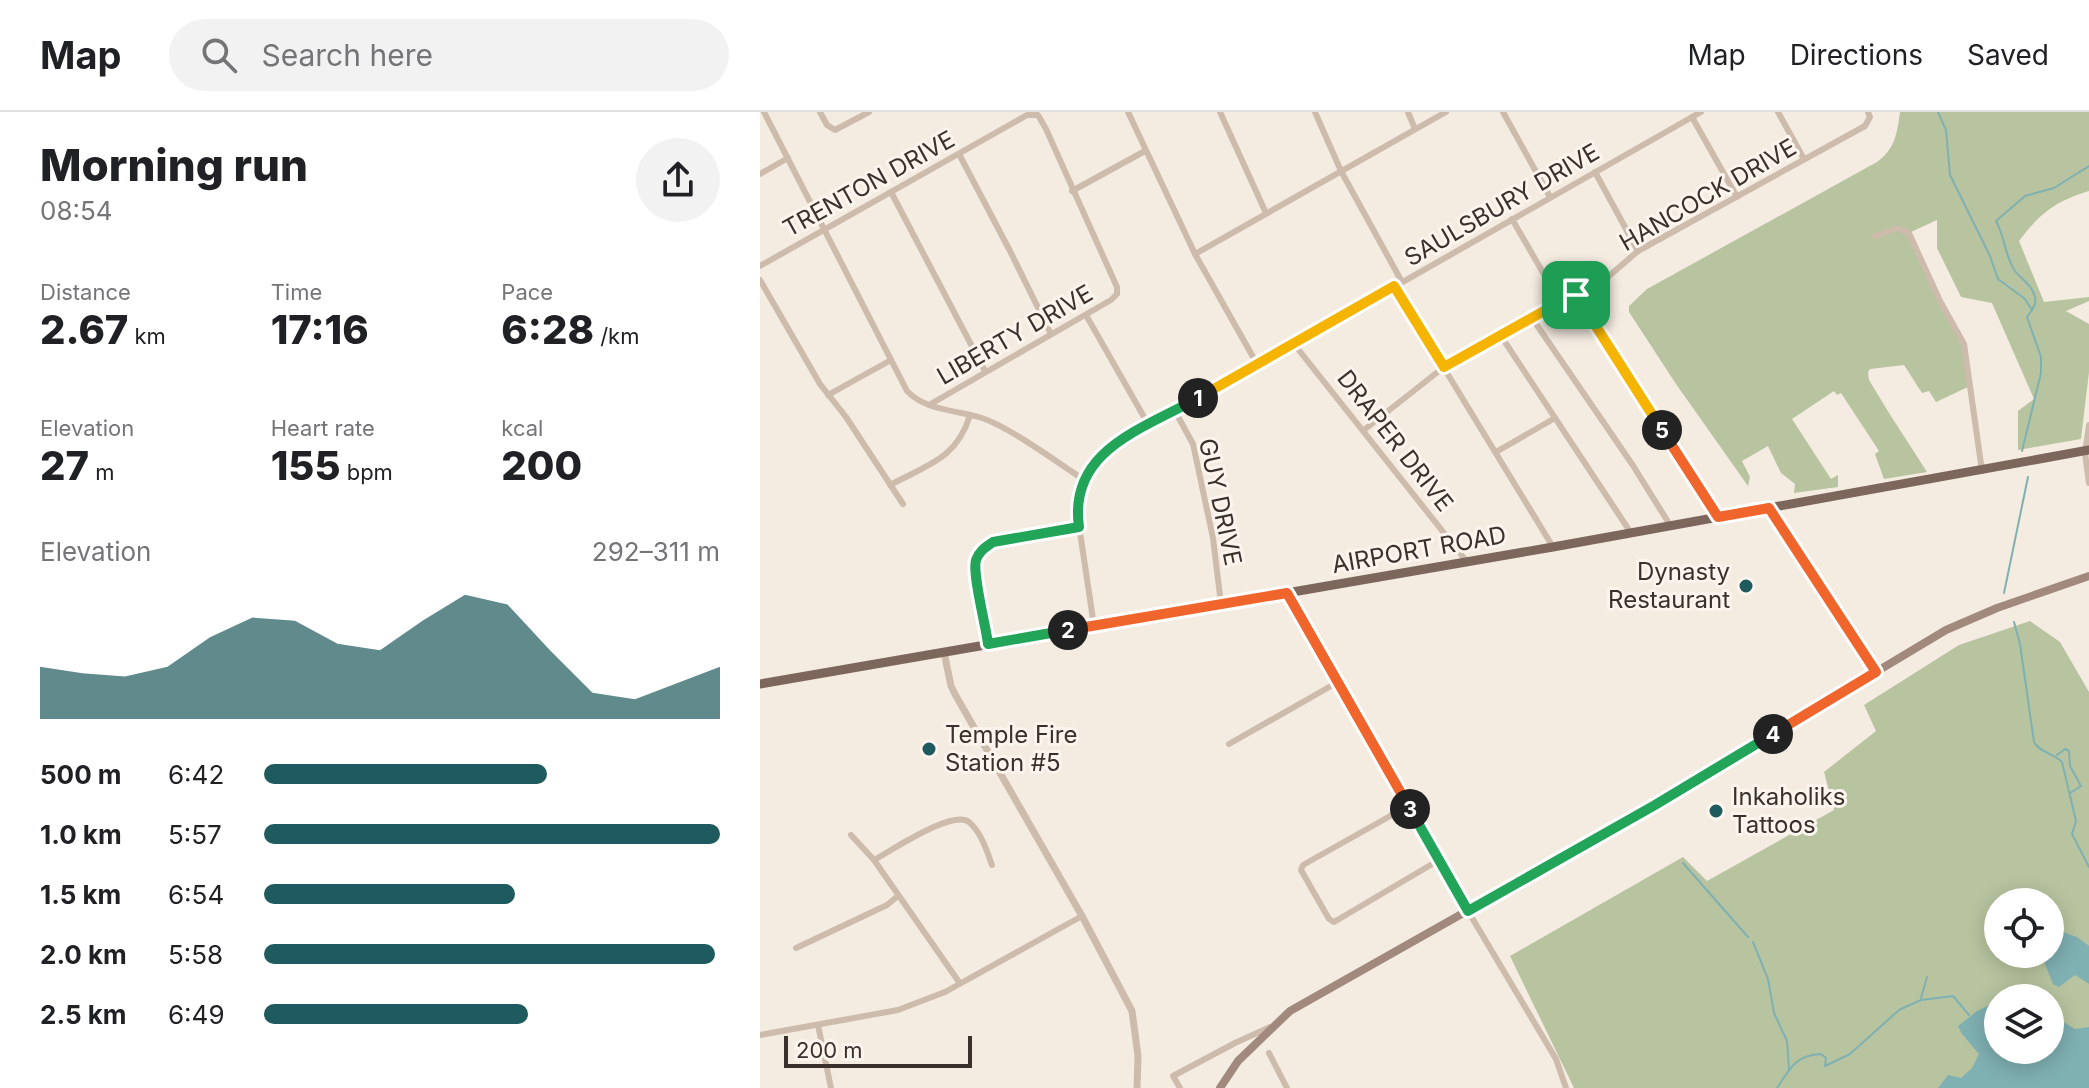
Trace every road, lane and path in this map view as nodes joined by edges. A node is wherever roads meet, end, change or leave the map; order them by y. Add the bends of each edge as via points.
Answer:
1 (764, 112) edge
2 (820, 112) edge
3 (869, 112) edge
4 (1128, 112) edge
5 (1220, 112) edge
6 (1315, 112) edge
7 (1408, 112) edge
8 (1446, 112) edge
9 (1516, 112) edge
10 (1701, 112) edge
11 (1778, 112) edge
12 (1868, 112) edge
13 (1504, 115) edge
14 (1692, 117) junction
15 (1415, 129) junction
16 (1145, 151) junction
17 (959, 154) junction
18 (788, 158) junction
19 (1804, 159) junction
20 (1341, 171) junction
21 (1595, 172) junction
22 (760, 174) edge
23 (1072, 191) junction
24 (891, 192) junction
25 (1550, 197) junction
26 (1737, 197) junction
27 (1266, 213) junction
28 (1512, 219) junction
29 (824, 229) junction
30 (1875, 236) dead end
31 (1638, 251) junction
32 (1195, 254) junction
33 (760, 266) edge
34 (760, 280) edge
35 (1402, 282) junction
36 (1394, 286) junction
37 (1576, 295) junction
38 (1560, 302) junction
39 (1086, 315) junction
40 (1532, 318) junction
41 (1051, 334) junction
42 (1501, 336) junction
43 (1294, 344) junction
44 (891, 360) junction
45 (1257, 364) junction
46 (1444, 367) junction
47 (985, 371) junction
48 (828, 395) junction
49 (929, 405) junction
50 (1175, 411) junction
51 (970, 415) junction
52 (1555, 418) junction
53 (1148, 424) junction
54 (2089, 425) edge
55 (1364, 430) junction
56 (1496, 452) junction
57 (2088, 452) edge
58 (1982, 471) junction
59 (1083, 479) junction
60 (2089, 483) edge
61 (890, 485) junction
62 (903, 504) dead end
63 (1769, 508) junction
64 (1718, 517) junction
65 (1670, 525) junction
66 (1079, 527) junction
67 (1631, 533) junction
68 (1553, 547) junction
69 (1467, 562) junction
70 (2089, 576) edge
71 (1287, 593) junction
72 (1221, 604) junction
73 (1094, 626) junction
74 (988, 644) junction
75 (944, 652) junction
76 (1876, 672) junction
77 (1338, 682) junction
78 (760, 684) edge
79 (1229, 744) dead end
80 (1408, 806) junction
81 (851, 835) dead end
82 (874, 860) junction
83 (1439, 860) junction
84 (992, 865) dead end
85 (898, 896) junction
86 (1468, 911) junction
87 (1082, 916) junction
88 (796, 948) dead end
89 (959, 982) junction
90 (818, 1025) junction
91 (1270, 1027) junction
92 (760, 1035) edge
93 (1269, 1053) dead end
94 (831, 1088) edge
95 (1137, 1088) edge
96 (1180, 1088) edge
97 (1220, 1088) edge
98 (1287, 1088) edge
99 (1566, 1088) edge

1 - 18 street
2 - 3 street via 835,130
4 - 16 street
5 - 27 street
6 - 20 street
7 - 15 street
8 - 15 street
9 - 13 street
10 - 14 street, SAULSBURY DRIVE
11 - 19 street
12 - 19 street, HANCOCK DRIVE via 1865,126
13 - 25 street
14 - 21 street, SAULSBURY DRIVE
14 - 26 street
15 - 20 street
16 - 23 street
16 - 32 street
17 - 23 street, TRENTON DRIVE via 1027,115 1038,115
17 - 24 street, TRENTON DRIVE
17 - 41 street
18 - 22 street
18 - 29 street
19 - 26 street, HANCOCK DRIVE
20 - 27 street
20 - 35 street
21 - 25 street, SAULSBURY DRIVE
21 - 31 street
23 - 39 street, LIBERTY DRIVE via 1117,287 1117,294
24 - 29 street, TRENTON DRIVE
24 - 47 street
25 - 28 street, SAULSBURY DRIVE
26 - 31 street, HANCOCK DRIVE
27 - 32 street
28 - 35 street, SAULSBURY DRIVE
28 - 38 street
29 - 33 street, TRENTON DRIVE
29 - 44 street
30 - 58 street via 1897,228 1909,233 1964,344
31 - 37 street, HANCOCK DRIVE via 1602,282
32 - 45 street
34 - 48 street
35 - 36 street, SAULSBURY DRIVE
36 - 43 street, SAULSBURY DRIVE
36 - 46 street
37 - 38 street, HANCOCK DRIVE
37 - 64 street
38 - 40 street, HANCOCK DRIVE
39 - 41 street, LIBERTY DRIVE
39 - 53 street
40 - 42 street, HANCOCK DRIVE
40 - 65 street
41 - 47 street, LIBERTY DRIVE
42 - 46 street, HANCOCK DRIVE
42 - 52 street
43 - 45 street, SAULSBURY DRIVE
43 - 55 street, DRAPER DRIVE
44 - 48 street
44 - 49 street via 907,391
45 - 50 street, SAULSBURY DRIVE
46 - 55 street, HANCOCK DRIVE
46 - 56 street
47 - 49 street, LIBERTY DRIVE
48 - 61 street
49 - 51 street
50 - 53 street, SAULSBURY DRIVE
50 - 72 street, GUY DRIVE via 1193,444
51 - 59 street via 997,425
51 - 61 street via 965,433 951,450
52 - 56 street
52 - 67 street
53 - 59 street, SAULSBURY DRIVE via 1098,457
54 - 57 street
55 - 69 street, DRAPER DRIVE
56 - 68 street
57 - 58 main road, AIRPORT ROAD
57 - 60 street
58 - 63 main road, AIRPORT ROAD
59 - 66 street
61 - 62 street
63 - 64 main road, AIRPORT ROAD
63 - 76 street
64 - 65 main road, AIRPORT ROAD
65 - 67 main road, AIRPORT ROAD
66 - 73 street
66 - 74 street via 993,542 983,549 975,572
67 - 68 main road, AIRPORT ROAD
68 - 69 main road, AIRPORT ROAD
69 - 71 main road, AIRPORT ROAD
70 - 76 main road via 1946,630
71 - 72 main road, AIRPORT ROAD
71 - 77 street
72 - 73 main road, AIRPORT ROAD
73 - 74 main road, AIRPORT ROAD
74 - 75 main road, AIRPORT ROAD
75 - 78 main road, AIRPORT ROAD
75 - 87 street via 956,696
76 - 86 main road
77 - 79 street
77 - 80 street
80 - 83 street
80 - 83 street via 1303,865 1329,919 1334,922
81 - 82 street
82 - 84 street via 940,824 962,818 980,838
82 - 85 street
83 - 86 street
85 - 88 street
85 - 89 street
86 - 91 main road
86 - 99 street via 1556,1059
87 - 89 street
87 - 95 street via 1132,1011
89 - 90 street via 898,1010
90 - 92 street
90 - 94 street
91 - 96 street via 1173,1076
91 - 97 main road
93 - 98 street

